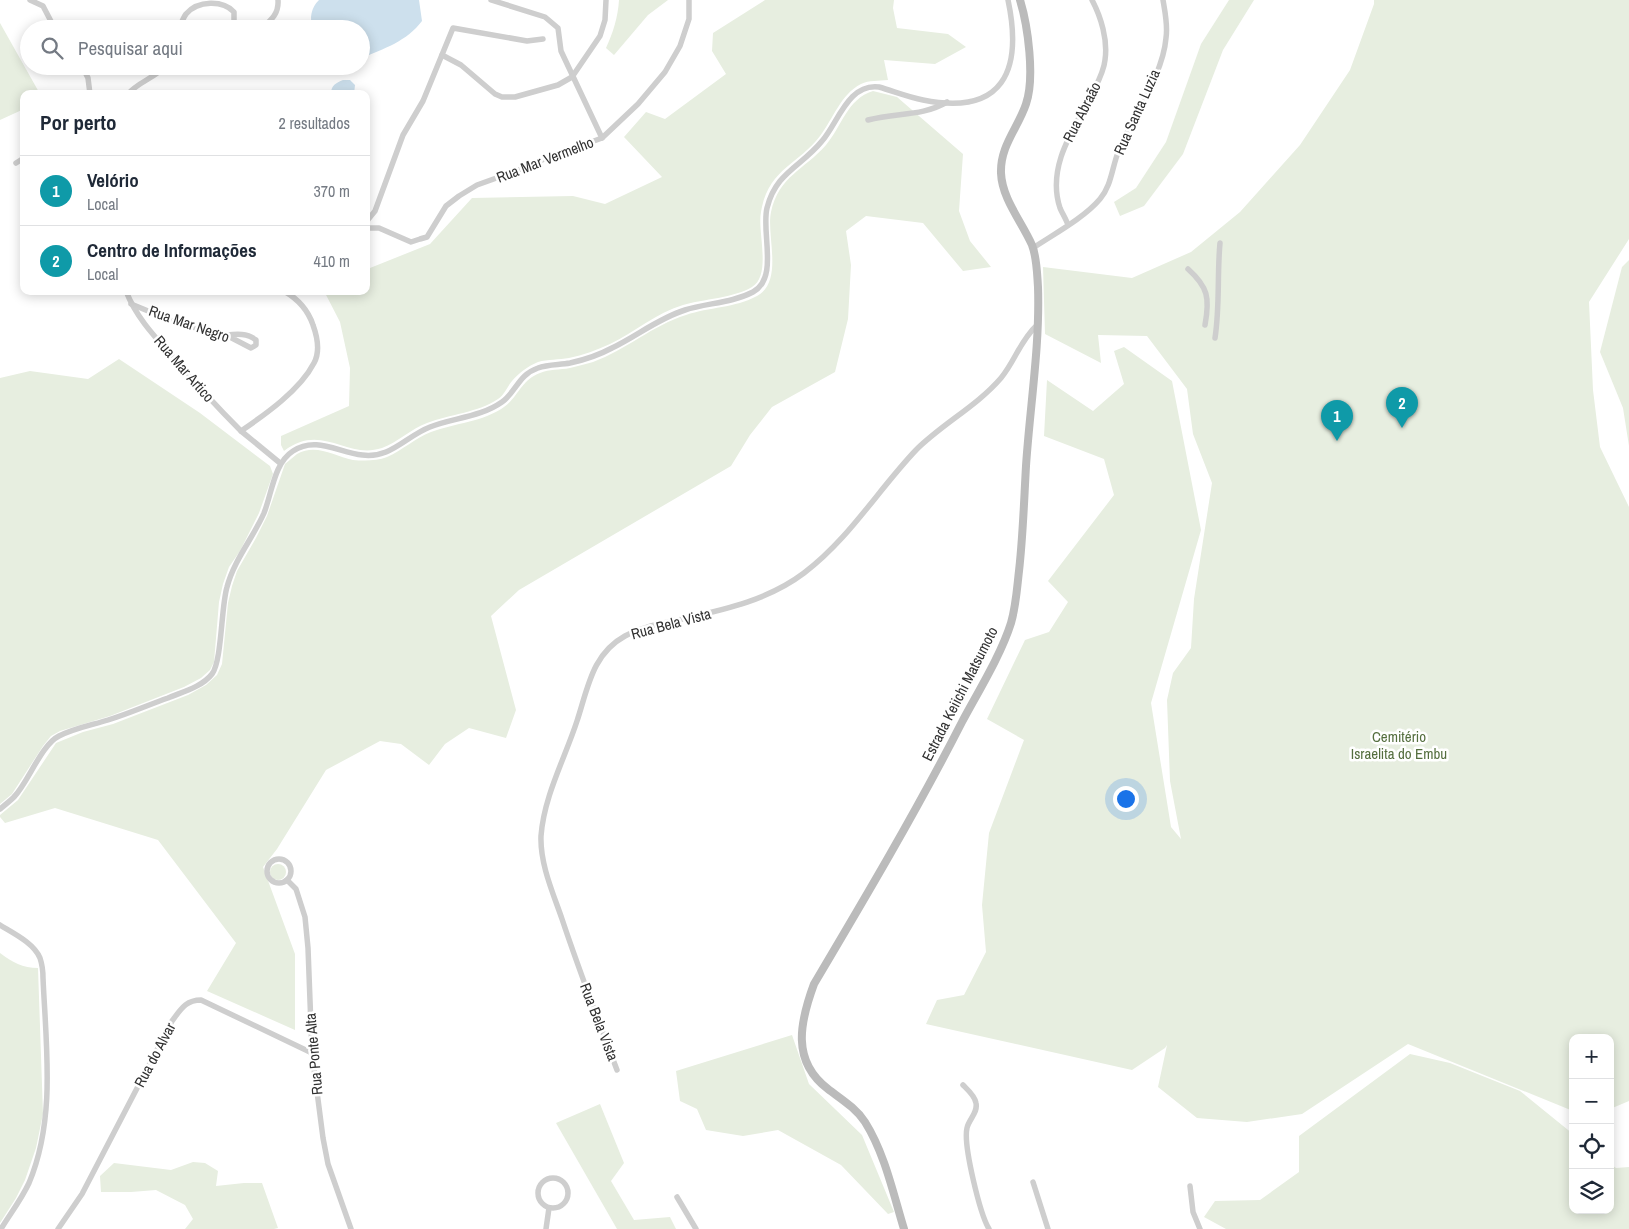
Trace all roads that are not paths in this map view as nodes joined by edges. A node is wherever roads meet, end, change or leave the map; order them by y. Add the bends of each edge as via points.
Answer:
1 (30, 0) edge
2 (278, 0) edge
3 (491, 0) edge
4 (606, 0) edge
5 (689, 0) edge
6 (1008, 0) edge
7 (1020, 0) edge
8 (1092, 0) edge
9 (1163, 0) edge
10 (50, 20) edge
11 (183, 20) edge
12 (234, 20) edge
13 (270, 20) edge
14 (543, 39) dead end
15 (442, 55) junction
16 (86, 75) edge
17 (152, 75) edge
18 (572, 77) junction
19 (90, 90) edge
20 (132, 90) edge
21 (947, 102) junction
22 (868, 120) dead end
23 (602, 138) junction
24 (20, 160) edge
25 (16, 163) dead end
26 (370, 216) edge
27 (1068, 225) junction
28 (370, 228) edge
29 (1220, 243) dead end
30 (1033, 248) junction
31 (1188, 269) dead end
32 (128, 295) edge
33 (289, 295) edge
34 (131, 304) junction
35 (1037, 324) junction
36 (1205, 325) dead end
37 (226, 335) junction
38 (1215, 338) dead end
39 (241, 431) junction
40 (280, 463) junction
41 (0, 809) edge
42 (287, 880) junction
43 (0, 925) edge
44 (312, 1053) junction
45 (617, 1070) dead end
46 (963, 1085) dead end
47 (1033, 1182) dead end
48 (1190, 1186) dead end
49 (677, 1198) dead end
50 (549, 1208) junction
51 (1, 1229) edge
52 (58, 1229) edge
53 (350, 1229) edge
54 (546, 1229) edge
55 (696, 1229) edge
56 (904, 1229) edge
57 (989, 1229) edge
58 (1048, 1229) edge
59 (1200, 1229) edge

1 - 10 street via 43,6
2 - 13 street via 276,14
3 - 18 street via 545,17 558,28 561,51
4 - 18 street via 600,36
5 - 23 street, Rua Mar Vermelho via 688,19 680,46 665,72 638,104
6 - 21 street via 1013,46 1003,83 995,91 975,100
7 - 30 main road, Estrada Keiichi Matsumoto via 1025,16 1029,89 1026,104 1002,159 1001,172 1006,197
8 - 27 street, Rua Abraão via 1100,16 1106,59 1060,159 1058,194
9 - 27 street, Rua Santa Luzia via 1166,38 1153,81 1119,150 1106,191 1090,210
11 - 12 street via 194,7 213,2 230,6
14 - 15 street via 527,41 453,28
15 - 18 street via 506,98 558,85
15 - 26 street via 423,101 403,135
16 - 19 street
17 - 20 street
18 - 23 street
21 - 22 street via 926,112
21 - 40 street via 924,100 872,86 856,94 822,141 785,174 770,197 765,214 766,273 762,285 755,292 666,317 591,357 540,367 516,384 501,403 428,428 385,452 353,455 312,444 294,450
23 - 28 street, Rua Mar Vermelho via 476,185 446,206 427,237 420,240 411,242 379,228
24 - 25 street
27 - 30 street, Rua Santa Luzia
29 - 38 street
30 - 35 main road, Estrada Keiichi Matsumoto via 1038,285
31 - 36 street via 1198,278 1207,296
32 - 34 street, Rua Mar Artico
33 - 39 street via 306,309 313,324 317,348 315,362 275,407
34 - 37 street, Rua Mar Negro via 180,324
34 - 39 street, Rua Mar Artico via 208,399
35 - 45 street, Rua Bela Vista via 1021,343 1002,376 916,451 844,536 803,574 782,588 739,606 628,634 610,644 601,656 549,800 541,836 552,889
35 - 56 main road, Estrada Keiichi Matsumoto via 1021,553 1011,622 954,738 814,984 806,1006 802,1047 805,1060 817,1079 853,1108 872,1133
37 - 37 street, Rua Mar Negro via 248,347 255,347 254,338
39 - 40 street, Rua Mar Artico
40 - 41 street via 263,514 227,585 218,662 213,673 186,691 53,739 14,797
42 - 42 street via 291,869 288,863 281,859 273,860 267,870 269,878 280,884
42 - 44 street, Rua Ponte Alta via 296,889 305,917
43 - 51 street via 32,948 41,961 47,1098 44,1132 29,1182
44 - 52 street, Rua do Alvar via 202,1000 188,1002 172,1021 82,1194
44 - 53 street, Rua Ponte Alta via 328,1164
46 - 57 street via 977,1105 966,1137 975,1185
47 - 58 street
48 - 59 street via 1193,1212
49 - 55 street
50 - 50 street via 560,1207 568,1198 567,1186 559,1179 547,1179 539,1187 538,1198
50 - 54 street

